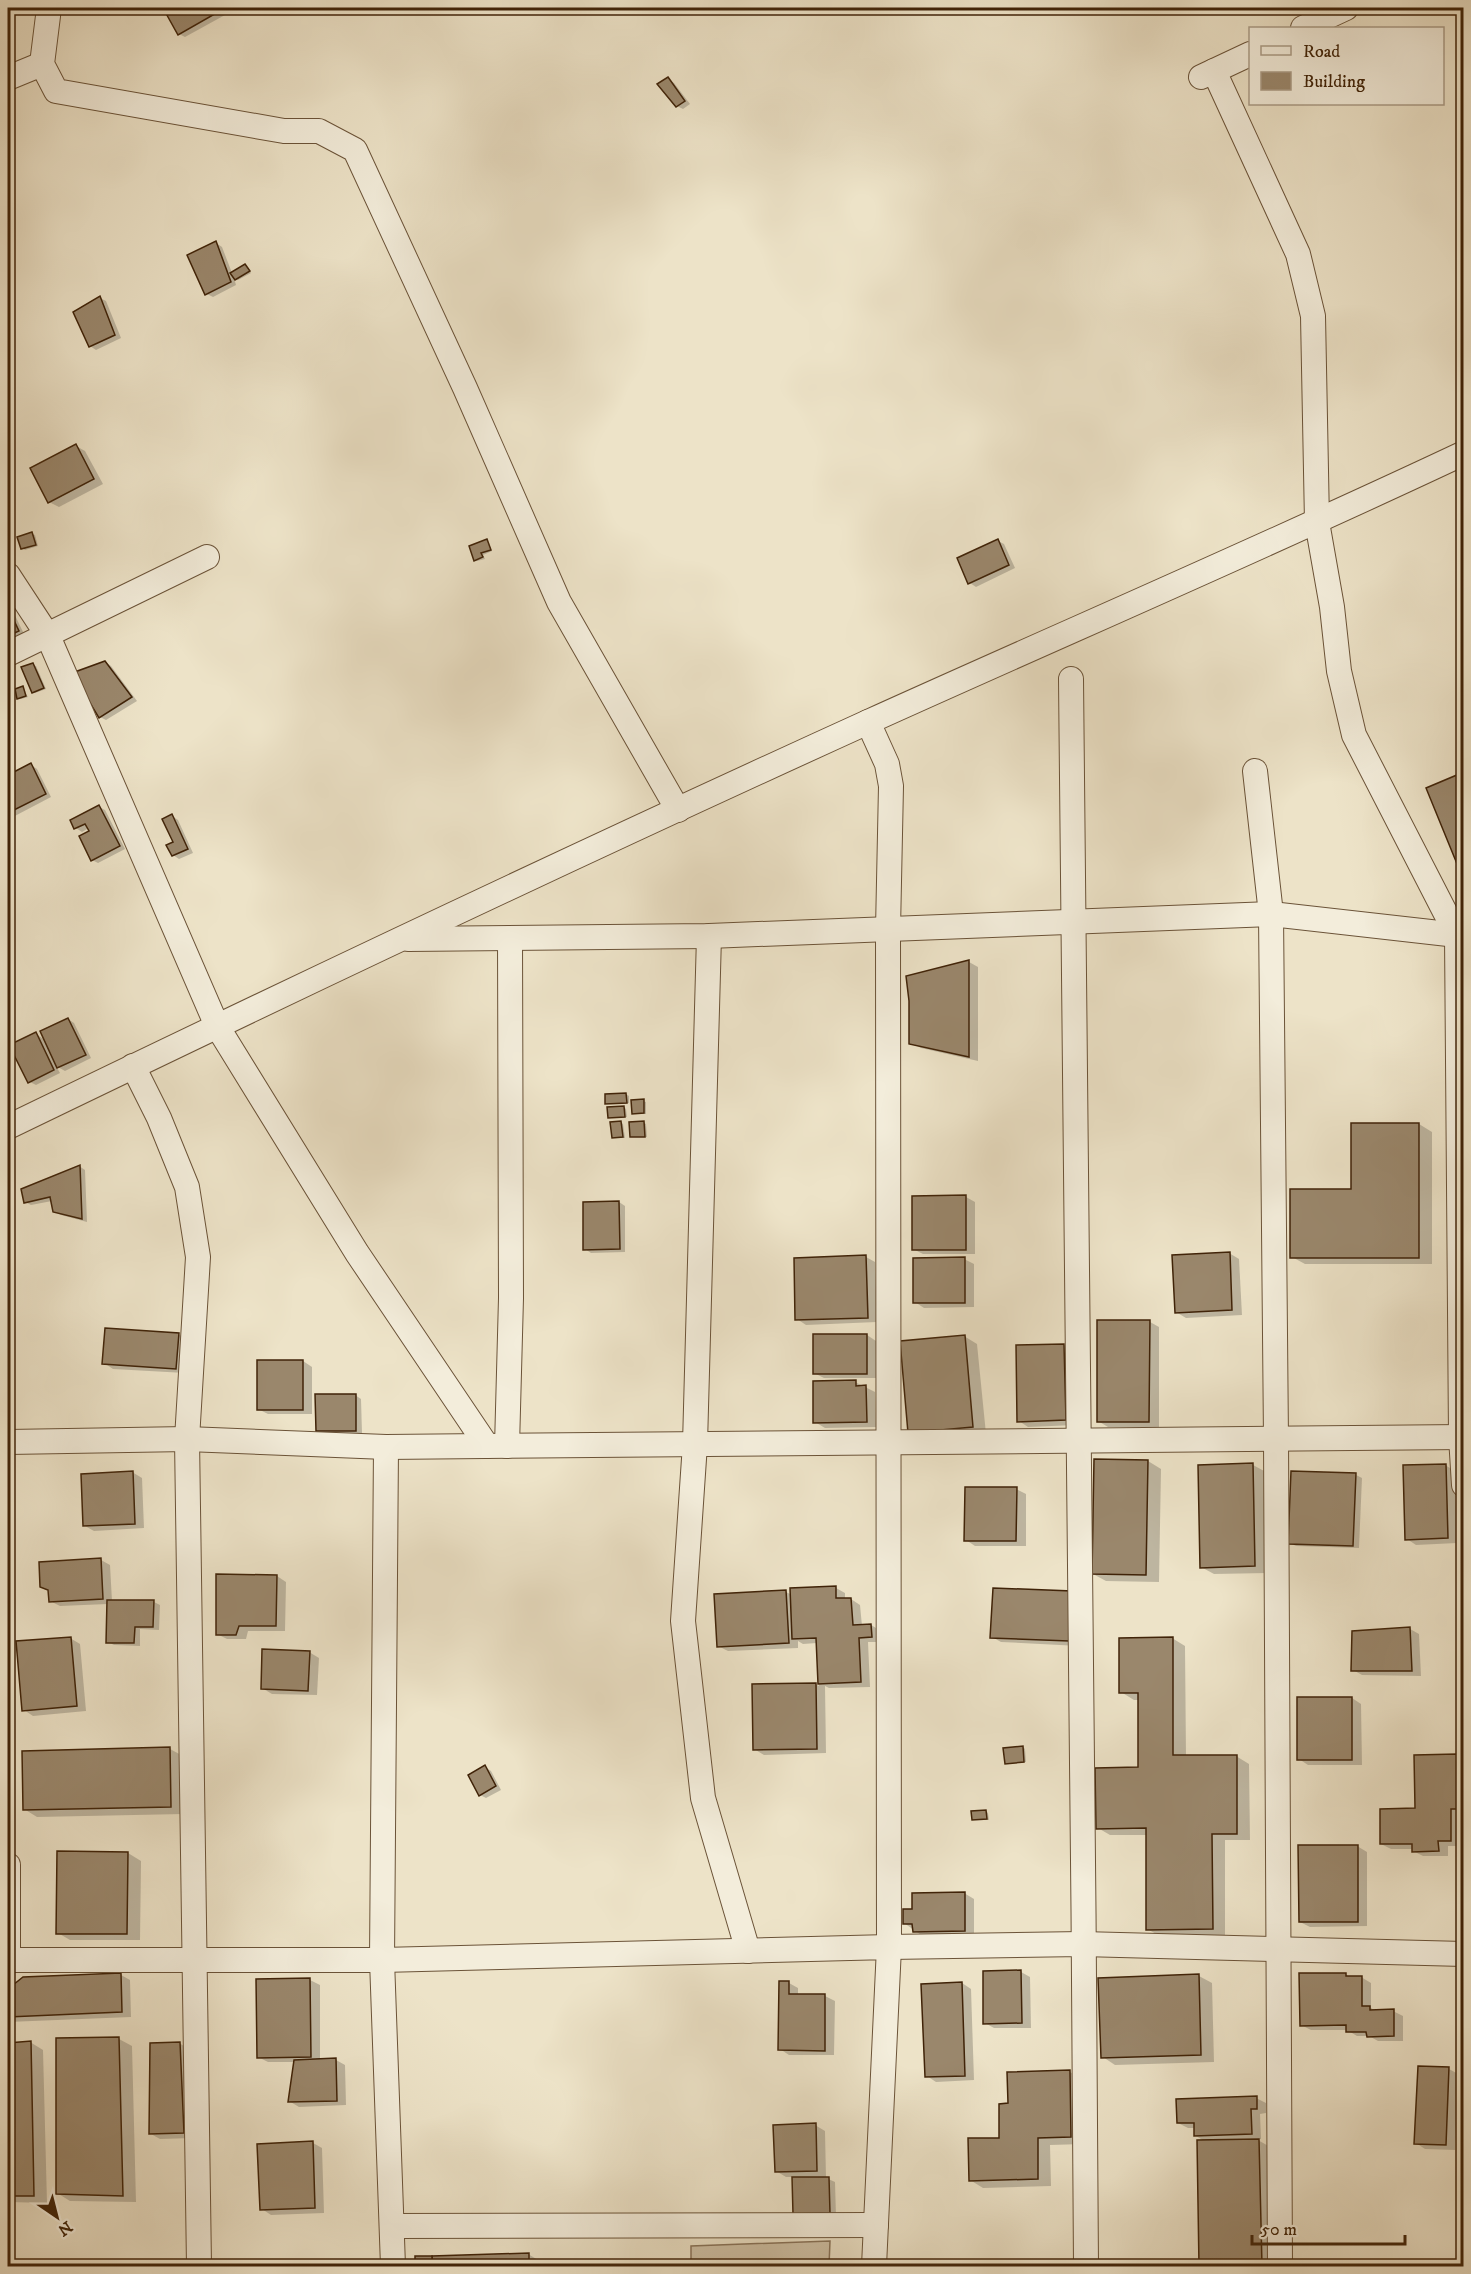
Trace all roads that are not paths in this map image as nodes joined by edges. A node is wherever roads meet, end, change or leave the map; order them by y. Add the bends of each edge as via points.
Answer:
1 (49, 8) edge
2 (1346, 8) edge
3 (1305, 27) edge
4 (1249, 55) edge
5 (42, 64) junction
6 (8, 78) edge
7 (1464, 453) edge
8 (1317, 522) junction
9 (207, 557) dead end
10 (8, 575) edge
11 (48, 636) junction
12 (8, 654) edge
13 (1071, 679) dead end
14 (868, 723) junction
15 (1255, 771) dead end
16 (678, 810) junction
17 (1271, 914) junction
18 (1075, 922) junction
19 (888, 929) junction
20 (709, 936) junction
21 (510, 938) junction
22 (1461, 938) edge
23 (400, 939) junction
24 (217, 1026) junction
25 (134, 1066) junction
26 (8, 1127) edge
27 (1462, 1437) edge
28 (187, 1439) junction
29 (1276, 1439) junction
30 (1080, 1441) junction
31 (8, 1442) edge
32 (888, 1443) junction
33 (695, 1444) junction
34 (497, 1446) junction
35 (386, 1447) junction
36 (1464, 1485) edge
37 (8, 1865) edge
38 (1082, 1944) junction
39 (889, 1947) junction
40 (1278, 1950) junction
41 (748, 1951) junction
42 (1464, 1954) edge
43 (8, 1960) edge
44 (382, 1960) junction
45 (195, 1961) junction
46 (876, 2225) junction
47 (393, 2226) junction
48 (199, 2266) edge
49 (393, 2266) edge
50 (874, 2266) edge
51 (1086, 2266) edge
52 (1280, 2266) edge

1 - 5 street
2 - 3 street
4 - 8 street via 1207,74 1298,254 1313,316
5 - 6 street
5 - 16 street via 56,91 284,131 319,131 355,150 559,602
7 - 8 street
8 - 14 street
8 - 22 street via 1339,671 1353,735
9 - 11 street
10 - 11 street
11 - 12 street
11 - 24 street
13 - 18 street
14 - 16 street
14 - 19 street via 887,764 891,786
15 - 17 street
16 - 23 street
17 - 18 street
17 - 22 street
17 - 29 street
18 - 19 street
18 - 30 street
19 - 20 street
19 - 32 street
20 - 21 street
20 - 33 street
21 - 23 street
21 - 34 street via 511,1298
22 - 27 street
23 - 24 street
24 - 25 street
24 - 34 street via 357,1253
25 - 26 street
25 - 28 street via 187,1187 198,1257
27 - 29 street
27 - 36 street
28 - 31 street
28 - 35 street
28 - 45 street
29 - 30 street
29 - 40 street
30 - 32 street
30 - 38 street
32 - 33 street
32 - 39 street
33 - 34 street
33 - 41 street via 685,1633 703,1798
34 - 35 street
35 - 44 street
37 - 43 street
38 - 39 street
38 - 40 street
38 - 51 street
39 - 41 street
39 - 46 street
40 - 42 street
40 - 52 street
41 - 44 street
43 - 45 street
44 - 45 street
44 - 47 street
45 - 48 street
46 - 47 street
46 - 50 street
47 - 49 street

